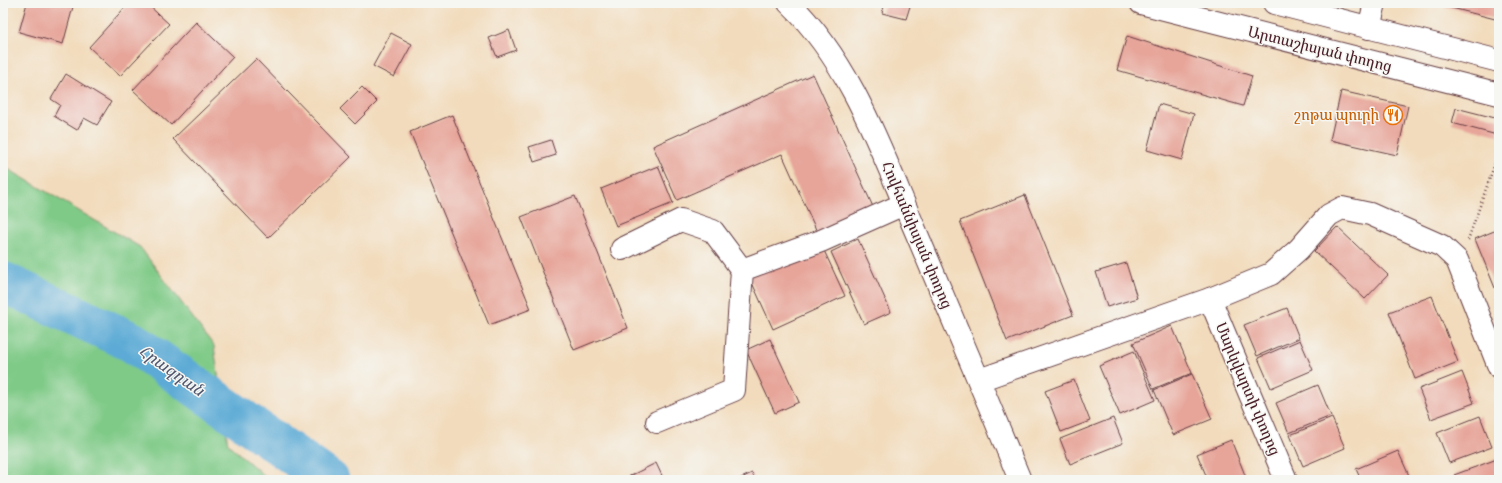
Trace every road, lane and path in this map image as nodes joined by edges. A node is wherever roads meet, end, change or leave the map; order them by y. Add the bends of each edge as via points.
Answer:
1 (789, 3) edge
2 (1141, 3) edge
3 (1274, 3) edge
4 (1376, 3) edge
5 (1317, 14) junction
6 (1369, 28) junction
7 (1309, 46) junction
8 (1499, 62) edge
9 (1499, 94) edge
10 (1499, 152) edge
11 (904, 204) junction
12 (622, 249) dead end
13 (1462, 251) junction
14 (742, 270) junction
15 (1210, 299) junction
16 (1499, 368) edge
17 (979, 380) junction
18 (657, 422) dead end
19 (1020, 480) edge
20 (1286, 480) edge

1 - 11 street, Հովհաննիսյան փողոց via 805,19 843,73
2 - 7 street, Արտաշիսյան փողոց
3 - 5 street
4 - 6 street
5 - 6 street
5 - 7 street
6 - 8 street
7 - 9 street, Արտաշիսյան փողոց
10 - 13 path
11 - 14 street via 821,241
11 - 17 street, Հովհաննիսյան փողոց
12 - 14 street via 681,220 713,232
13 - 15 street via 1442,246 1370,214 1342,208 1330,215 1299,250 1271,274
13 - 16 street
14 - 18 street via 734,390
15 - 17 street
15 - 20 street, Մարկվարտի փողոց
17 - 19 street, Հովհաննիսյան փողոց

